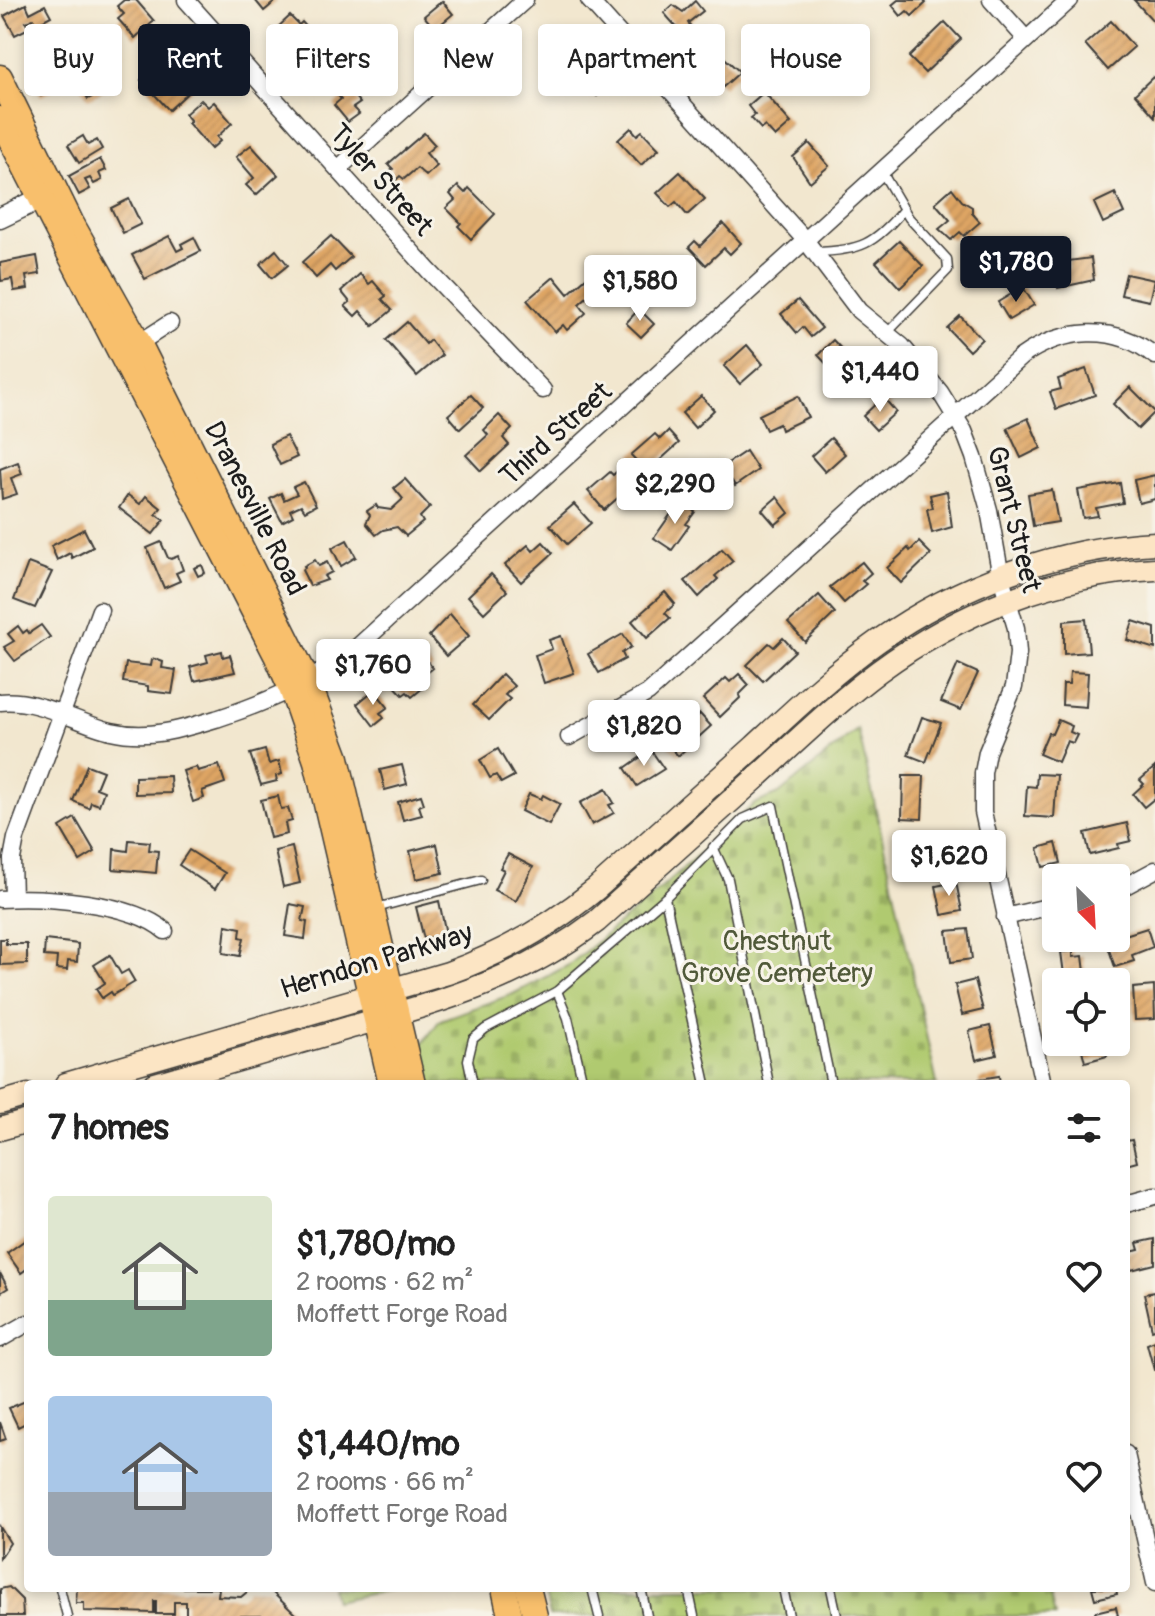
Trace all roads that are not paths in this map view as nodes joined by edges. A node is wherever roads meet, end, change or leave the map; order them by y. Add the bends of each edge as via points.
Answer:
1 (186, 0) edge
2 (525, 0) edge
3 (589, 0) edge
4 (991, 0) edge
5 (1070, 0) edge
6 (1026, 39) junction
7 (0, 77) edge
8 (0, 119) edge
9 (339, 168) junction
10 (882, 172) junction
11 (49, 194) junction
12 (903, 210) junction
13 (0, 218) edge
14 (810, 246) junction
15 (170, 323) dead end
16 (887, 333) junction
17 (139, 343) junction
18 (1155, 356) edge
19 (543, 390) dead end
20 (956, 415) junction
21 (1155, 543) edge
22 (1155, 569) edge
23 (1001, 577) junction
24 (1008, 600) junction
25 (100, 610) dead end
26 (300, 686) junction
27 (0, 702) edge
28 (61, 714) junction
29 (569, 737) dead end
30 (713, 847) junction
31 (1155, 870) edge
32 (481, 880) dead end
33 (1130, 883) edge
34 (665, 898) junction
35 (6, 899) edge
36 (1042, 908) edge
37 (362, 911) junction
38 (1005, 917) junction
39 (165, 931) dead end
40 (557, 991) junction
41 (381, 992) junction
42 (387, 1017) junction
43 (80, 1080) edge
44 (169, 1080) edge
45 (391, 1080) edge
46 (411, 1080) edge
47 (472, 1080) edge
48 (582, 1080) edge
49 (705, 1080) edge
50 (768, 1080) edge
51 (830, 1080) edge
52 (1042, 1080) edge
53 (24, 1096) edge
54 (0, 1103) edge
55 (24, 1122) edge
56 (0, 1129) edge
57 (1155, 1196) edge
58 (1130, 1203) edge
59 (24, 1325) edge
60 (0, 1339) edge
61 (1130, 1472) edge
62 (1155, 1583) edge
63 (61, 1592) edge
64 (505, 1592) edge
65 (529, 1592) edge
66 (593, 1592) edge
67 (642, 1592) edge
68 (689, 1592) edge
69 (784, 1592) edge
70 (832, 1592) edge
71 (67, 1616) edge
72 (510, 1616) edge
73 (535, 1616) edge
74 (599, 1616) edge
75 (647, 1616) edge
76 (694, 1616) edge
77 (789, 1616) edge
78 (837, 1616) edge

1 - 9 street, Tyler Street
2 - 9 street
3 - 14 street, Grant Street
4 - 6 street
5 - 6 street, Third Street
6 - 10 street, Third Street
7 - 11 main road, Dranesville Road
8 - 11 main road, Dranesville Road
9 - 19 street, Tyler Street
10 - 12 lane
10 - 14 street, Third Street
11 - 13 street
11 - 17 main road, Dranesville Road via 71,222
11 - 26 main road, Dranesville Road via 276,655
12 - 14 lane via 867,244 851,250
12 - 16 lane via 947,259 948,270
14 - 16 street, Grant Street via 859,311
14 - 26 street, Third Street via 354,650
15 - 17 street
16 - 20 street, Grant Street
17 - 26 main road, Dranesville Road
18 - 20 street via 1113,335 1054,338 1021,357
20 - 23 street, Grant Street via 989,510
20 - 29 street via 648,693
21 - 23 main road, Herndon Parkway via 1077,554
22 - 24 main road, Herndon Parkway via 1098,576
23 - 24 street, Grant Street
23 - 41 main road, Herndon Parkway via 921,613 855,659 557,919 473,964
24 - 38 street, Grant Street via 1018,668 987,752 981,794
24 - 42 main road, Herndon Parkway via 937,634 876,673 597,921 556,951 482,987
25 - 28 street
26 - 28 street, Third Street via 267,702 156,734 111,731
26 - 37 main road, Dranesville Road via 316,761
27 - 28 street, Third Street via 24,702
28 - 35 street via 16,838
30 - 34 lane
30 - 50 lane via 728,879
30 - 51 lane via 743,819 773,806
31 - 33 street
32 - 37 lane
34 - 40 lane
34 - 49 lane
35 - 39 street via 128,910
36 - 38 street
37 - 41 main road, Dranesville Road
38 - 52 street, Grant Street
40 - 47 lane via 473,1039 468,1060
40 - 48 lane
41 - 42 main road, Dranesville Road
41 - 43 main road, Herndon Parkway
42 - 44 main road, Herndon Parkway
42 - 45 main road, Dranesville Road
42 - 46 main road, Dranesville Road
53 - 54 main road
55 - 56 main road
57 - 58 street
59 - 60 street
61 - 62 street
63 - 71 lane
64 - 72 main road
65 - 73 main road
66 - 74 lane
67 - 75 lane
68 - 76 lane
69 - 77 lane
70 - 78 lane

